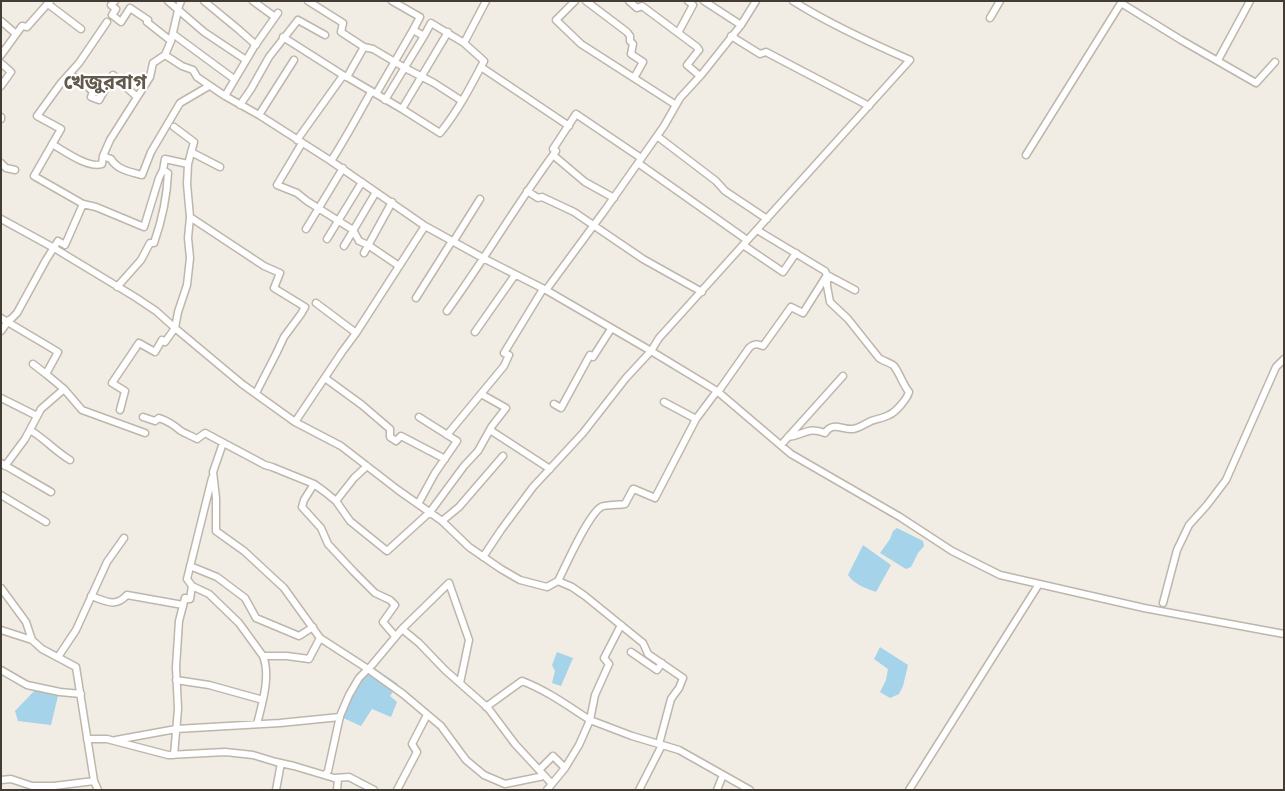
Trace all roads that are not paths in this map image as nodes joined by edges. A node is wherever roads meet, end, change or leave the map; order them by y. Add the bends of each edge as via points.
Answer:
1 (115, 1) edge
2 (168, 1) edge
3 (181, 1) edge
4 (204, 1) edge
5 (253, 1) edge
6 (308, 1) edge
7 (392, 1) edge
8 (486, 1) edge
9 (575, 1) edge
10 (586, 1) edge
11 (629, 1) edge
12 (688, 1) edge
13 (704, 1) edge
14 (756, 1) edge
15 (793, 1) edge
16 (1000, 1) edge
17 (1250, 1) edge
18 (49, 2) edge
19 (644, 4) edge
20 (178, 9) junction
21 (990, 18) dead end
22 (1, 21) edge
23 (107, 22) dead end
24 (741, 25) junction
25 (81, 29) dead end
26 (413, 30) junction
27 (448, 32) junction
28 (678, 33) junction
29 (16, 34) junction
30 (325, 35) dead end
31 (424, 36) junction
32 (731, 36) junction
33 (172, 37) junction
34 (283, 38) junction
35 (464, 43) junction
36 (256, 45) junction
37 (364, 47) junction
38 (1, 55) edge
39 (165, 56) junction
40 (246, 60) junction
41 (294, 60) dead end
42 (1218, 60) junction
43 (395, 62) junction
44 (1275, 62) dead end
45 (1, 63) edge
46 (481, 67) junction
47 (404, 68) junction
48 (69, 74) junction
49 (700, 76) junction
50 (344, 77) junction
51 (421, 77) junction
52 (634, 78) junction
53 (234, 79) junction
54 (1, 86) edge
55 (209, 86) junction
56 (374, 93) junction
57 (225, 96) junction
58 (137, 97) junction
59 (385, 100) junction
60 (462, 101) junction
61 (240, 104) junction
62 (676, 105) junction
63 (868, 106) junction
64 (402, 109) junction
65 (259, 115) junction
66 (569, 126) junction
67 (174, 127) dead end
68 (657, 136) junction
69 (300, 141) junction
70 (52, 144) junction
71 (191, 152) junction
72 (553, 155) junction
73 (1026, 155) dead end
74 (103, 156) junction
75 (331, 161) junction
76 (640, 161) junction
77 (1, 163) edge
78 (188, 164) junction
79 (220, 167) dead end
80 (342, 168) junction
81 (15, 170) dead end
82 (163, 170) junction
83 (362, 182) junction
84 (527, 191) junction
85 (376, 192) junction
86 (614, 198) junction
87 (480, 199) dead end
88 (392, 202) junction
89 (83, 204) junction
90 (318, 208) junction
91 (190, 217) junction
92 (1, 219) edge
93 (767, 219) junction
94 (338, 220) junction
95 (425, 226) junction
96 (593, 226) junction
97 (306, 229) dead end
98 (353, 230) junction
99 (757, 230) junction
100 (327, 239) dead end
101 (452, 241) junction
102 (745, 242) junction
103 (368, 245) junction
104 (344, 246) dead end
105 (54, 248) junction
106 (364, 253) dead end
107 (796, 253) junction
108 (483, 258) junction
109 (400, 266) junction
110 (515, 275) junction
111 (827, 275) junction
112 (117, 287) junction
113 (545, 290) junction
114 (855, 290) dead end
115 (702, 292) junction
116 (416, 298) dead end
117 (316, 303) dead end
118 (447, 311) dead end
119 (1, 318) edge
120 (8, 321) junction
121 (175, 328) junction
122 (611, 328) junction
123 (1, 332) edge
124 (475, 332) dead end
125 (356, 333) junction
126 (651, 351) junction
127 (1284, 360) edge
128 (33, 364) dead end
129 (46, 374) junction
130 (843, 376) dead end
131 (325, 378) junction
132 (64, 389) junction
133 (717, 392) junction
134 (256, 393) junction
135 (480, 394) junction
136 (1, 398) edge
137 (664, 402) dead end
138 (554, 404) dead end
139 (120, 410) dead end
140 (36, 416) junction
141 (143, 417) dead end
142 (419, 417) dead end
143 (696, 420) junction
144 (295, 422) junction
145 (30, 430) junction
146 (490, 430) junction
147 (145, 433) dead end
148 (447, 435) junction
149 (788, 437) junction
150 (223, 443) junction
151 (781, 445) junction
152 (503, 456) dead end
153 (445, 459) junction
154 (70, 460) dead end
155 (3, 464) edge
156 (368, 466) junction
157 (550, 469) junction
158 (213, 472) junction
159 (314, 484) junction
160 (51, 492) dead end
161 (1, 495) edge
162 (336, 501) junction
163 (418, 504) junction
164 (430, 512) junction
165 (46, 522) dead end
166 (442, 522) junction
167 (124, 538) dead end
168 (483, 557) junction
169 (190, 566) junction
170 (558, 581) junction
171 (1039, 584) junction
172 (192, 586) junction
173 (1, 588) edge
174 (91, 596) junction
175 (1163, 603) dead end
176 (183, 605) junction
177 (620, 625) junction
178 (313, 628) junction
179 (402, 629) junction
180 (1, 630) edge
181 (1284, 634) edge
182 (395, 636) junction
183 (320, 638) junction
184 (32, 640) junction
185 (631, 652) dead end
186 (263, 656) junction
187 (58, 657) junction
188 (662, 663) junction
189 (368, 669) junction
190 (1, 670) edge
191 (176, 680) junction
192 (460, 683) junction
193 (80, 694) junction
194 (263, 700) junction
195 (486, 707) junction
196 (427, 715) junction
197 (340, 717) junction
198 (590, 720) junction
199 (257, 724) junction
200 (176, 729) junction
201 (87, 739) junction
202 (115, 741) junction
203 (660, 744) junction
204 (174, 754) junction
205 (281, 763) junction
206 (565, 768) junction
207 (539, 770) junction
208 (326, 775) junction
209 (724, 775) junction
210 (544, 776) junction
211 (338, 778) junction
212 (1, 780) edge
213 (94, 782) junction
214 (552, 784) junction
215 (98, 790) edge
216 (276, 790) edge
217 (336, 790) edge
218 (374, 790) edge
219 (397, 790) edge
220 (547, 790) edge
221 (639, 790) edge
222 (717, 790) edge
223 (750, 790) edge
224 (909, 790) edge

1 - 33 street via 111,6 116,9 112,15 121,22 130,8
2 - 20 street
3 - 20 street
4 - 36 street
5 - 36 street via 277,15
6 - 37 street via 343,23 341,32
7 - 26 street via 420,17
8 - 35 street
9 - 52 street via 556,20 581,44
10 - 52 street via 630,36 633,44 631,54 644,62
11 - 19 street via 637,8
12 - 28 street via 693,6
13 - 24 street
14 - 24 street
15 - 63 street via 910,60
16 - 21 street
17 - 42 street
18 - 25 street
18 - 29 street via 27,27 22,26
19 - 28 street
20 - 33 street
20 - 40 street via 204,32
22 - 29 street
23 - 48 street
24 - 32 street
26 - 31 street
26 - 43 street
27 - 31 street via 431,23
27 - 35 street
27 - 51 street
28 - 49 street via 699,50 687,65
29 - 38 street
30 - 34 street via 298,20
31 - 47 street
32 - 49 street
32 - 63 street via 760,54 766,52
33 - 39 street
33 - 53 street
34 - 50 street
34 - 61 street
35 - 46 street via 484,61
36 - 40 street
37 - 43 street
37 - 50 street
39 - 55 street via 193,70
39 - 58 street via 154,63 150,77
40 - 53 street
41 - 65 street
42 - 44 street via 1256,83
42 - 73 street via 1121,3
43 - 47 street
43 - 56 street
45 - 54 street via 11,72
46 - 60 street
46 - 66 street
47 - 51 street
47 - 59 street
48 - 58 street via 86,85 93,92 92,97 99,100 113,75
48 - 70 street via 38,116 60,129
49 - 62 street
50 - 56 street
50 - 69 street
51 - 60 street
51 - 64 street
52 - 62 street
53 - 57 street
55 - 57 street
55 - 74 street via 180,103 151,152 142,175 122,169 114,165 112,159
56 - 59 street
56 - 75 street
57 - 61 street
58 - 74 street
59 - 64 street
60 - 64 street via 440,133
61 - 65 street
62 - 68 street
63 - 93 street
65 - 69 street
66 - 72 street
66 - 76 street via 576,114
67 - 71 street via 194,142
68 - 76 street
68 - 93 street via 725,191
69 - 75 street
69 - 90 street via 277,185 297,193
70 - 74 street via 96,166 102,164
70 - 89 street via 34,176
71 - 78 street
71 - 79 street
72 - 84 street
72 - 86 street via 586,182
75 - 80 street
76 - 86 street
76 - 102 street
77 - 81 street
78 - 82 street via 165,159
78 - 91 street
80 - 83 street
80 - 90 street
82 - 89 street via 144,227
82 - 112 street via 168,173 168,182 154,243 150,243 141,260
83 - 85 street
83 - 94 street
84 - 96 street via 574,212
84 - 108 street
85 - 88 street
85 - 98 street
86 - 96 street
87 - 101 street
88 - 95 street
88 - 103 street
89 - 105 street via 65,245 58,241
90 - 94 street
90 - 97 street
91 - 121 street via 187,285
91 - 134 street via 264,266 280,273 274,288 305,307 284,337
92 - 105 street
93 - 99 street
94 - 98 street
94 - 100 street
95 - 101 street
95 - 109 street
96 - 113 street
96 - 115 street
98 - 103 street via 359,241
98 - 104 street
99 - 102 street
99 - 107 street
101 - 108 street
101 - 116 street
102 - 107 street via 783,272
102 - 115 street
103 - 106 street
103 - 109 street
105 - 112 street
105 - 120 street via 17,312
107 - 111 street
108 - 110 street
108 - 118 street
109 - 125 street
110 - 113 street
110 - 124 street
111 - 114 street
111 - 133 street via 803,313 791,307 763,346 752,344
111 - 149 street via 830,302 879,358 894,366 909,392 891,414 854,429 836,426 828,428 825,433 811,429
112 - 121 street via 156,311
113 - 122 street
113 - 135 street via 504,353 509,355 504,366
115 - 126 street
117 - 125 street
119 - 120 street
120 - 123 street
120 - 129 street via 58,352
121 - 134 street
121 - 139 street via 155,352 139,343 112,383 126,391
122 - 126 street
122 - 138 street via 594,357 590,355 561,408
125 - 131 street
126 - 133 street
126 - 157 street
127 - 175 street via 1276,366 1226,480 1189,525 1178,550
128 - 129 street
129 - 132 street
130 - 149 street
131 - 144 street
131 - 153 street via 390,429 390,437 396,441 401,436
132 - 140 street
132 - 147 street via 82,410
133 - 143 street
133 - 151 street
134 - 144 street
135 - 146 street via 506,408
135 - 148 street
136 - 140 street
137 - 143 street
140 - 145 street
141 - 150 street via 155,421 159,418 197,438 205,433
142 - 148 street
143 - 170 street via 655,498 634,489 624,504 602,507 590,519
144 - 156 street via 341,446
145 - 154 street
145 - 155 street
146 - 157 street
146 - 164 street via 478,451
148 - 153 street via 457,441
149 - 151 street
150 - 158 street
150 - 159 street via 265,465
151 - 171 street via 952,551 1000,575
152 - 166 street
153 - 163 street via 434,472
155 - 160 street
156 - 162 street
156 - 163 street
157 - 168 street
158 - 169 street
158 - 178 street via 216,531 244,551 284,588
159 - 162 street
159 - 182 street via 302,507 321,528 328,544 354,572 375,593 395,604 383,622
161 - 165 street
162 - 164 street via 350,521 386,552
163 - 164 street
164 - 166 street
166 - 168 street
167 - 174 street via 107,562
168 - 170 street via 520,580 547,587
169 - 172 street via 187,579
169 - 178 street via 217,577 245,598 256,618 299,636
170 - 177 street via 572,587
171 - 181 street via 1144,608
171 - 224 street
172 - 176 street via 190,599 185,598
172 - 186 street via 209,594 240,623
173 - 184 street via 26,622
174 - 176 street via 112,604 122,601 127,595
174 - 187 street via 76,630
176 - 191 street
177 - 188 street via 643,644 648,654
177 - 198 street via 604,658 609,664 595,695
178 - 183 street
179 - 182 street
179 - 192 street
179 - 192 street via 449,583 469,640
180 - 184 street
182 - 189 street
183 - 186 street via 309,659
183 - 189 street
184 - 187 street
185 - 188 street via 657,670
186 - 194 street via 266,663
187 - 193 street via 76,667
188 - 203 street via 683,678 671,699
189 - 196 street
189 - 197 street via 349,695
190 - 193 street via 27,685
191 - 194 street via 209,685
191 - 200 street
192 - 195 street
193 - 201 street
194 - 199 street
195 - 198 street via 522,681
195 - 207 street
196 - 210 street via 441,726 466,760 484,775 505,784
196 - 219 street via 412,744 417,752
197 - 199 street
197 - 208 street
198 - 203 street
198 - 206 street
199 - 200 street
200 - 202 street
200 - 204 street
201 - 202 street
201 - 213 street
202 - 204 street
203 - 209 street via 679,750
203 - 221 street
204 - 205 street via 225,752
205 - 208 street
205 - 216 street
206 - 207 street via 553,756
206 - 214 street
207 - 210 street
208 - 211 street
209 - 222 street
209 - 223 street
210 - 214 street
211 - 217 street
211 - 218 street via 349,777
212 - 213 street via 11,779 32,786
213 - 215 street
214 - 220 street

